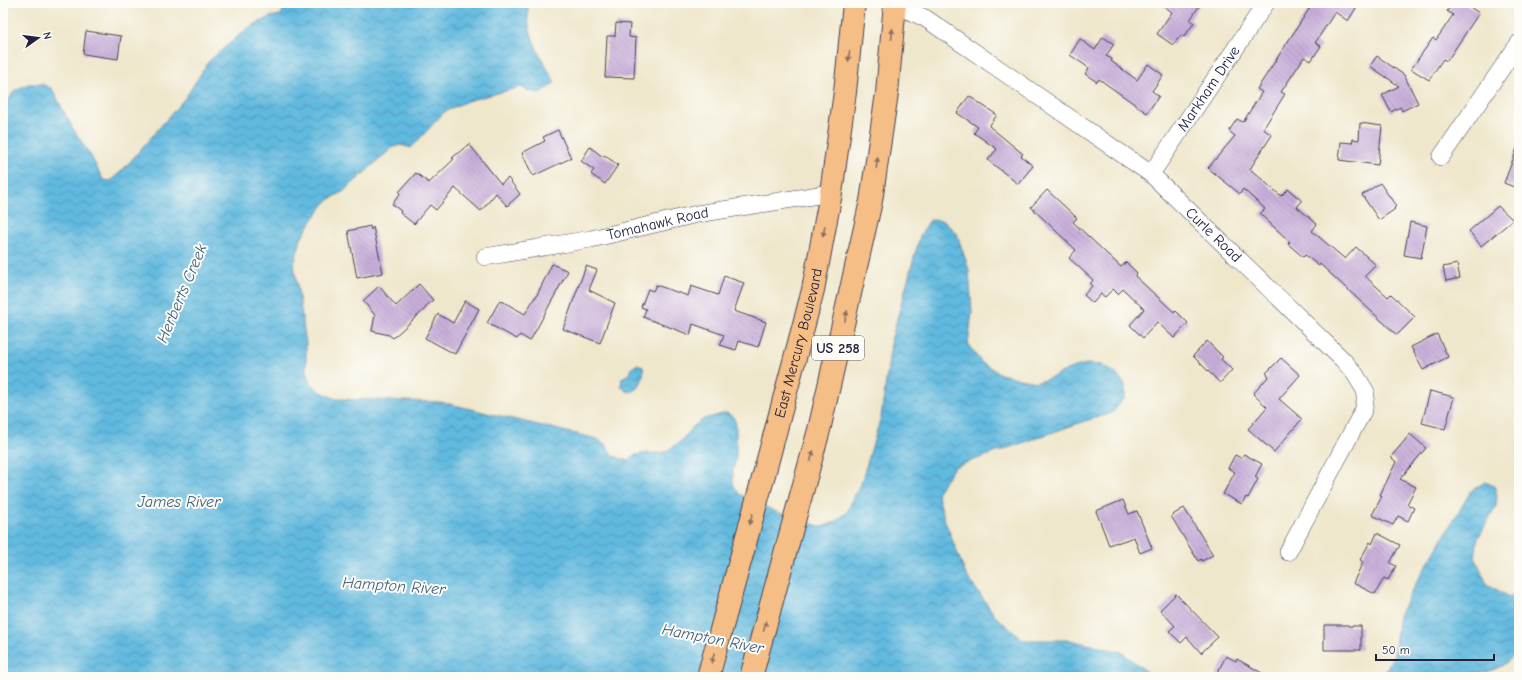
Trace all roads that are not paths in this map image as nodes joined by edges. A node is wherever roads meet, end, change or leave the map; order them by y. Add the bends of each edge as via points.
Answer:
1 (854, 3) edge
2 (893, 3) edge
3 (1266, 3) edge
4 (1519, 43) edge
5 (1441, 157) dead end
6 (1151, 174) junction
7 (832, 193) junction
8 (485, 257) dead end
9 (1288, 552) dead end
10 (708, 677) edge
11 (751, 677) edge

1 -> 7 main road, East Mercury Boulevard / US 258
2 - 6 street, Curle Road via 925,18
11 -> 2 main road, US 258 via 821,422 872,201 887,94
3 - 6 street, Markham Drive
4 - 5 street
6 - 9 street, Curle Road via 1342,360 1366,392 1364,409
7 - 8 street, Tomahawk Road via 697,214 591,239
7 -> 10 main road, East Mercury Boulevard / US 258 via 813,290

